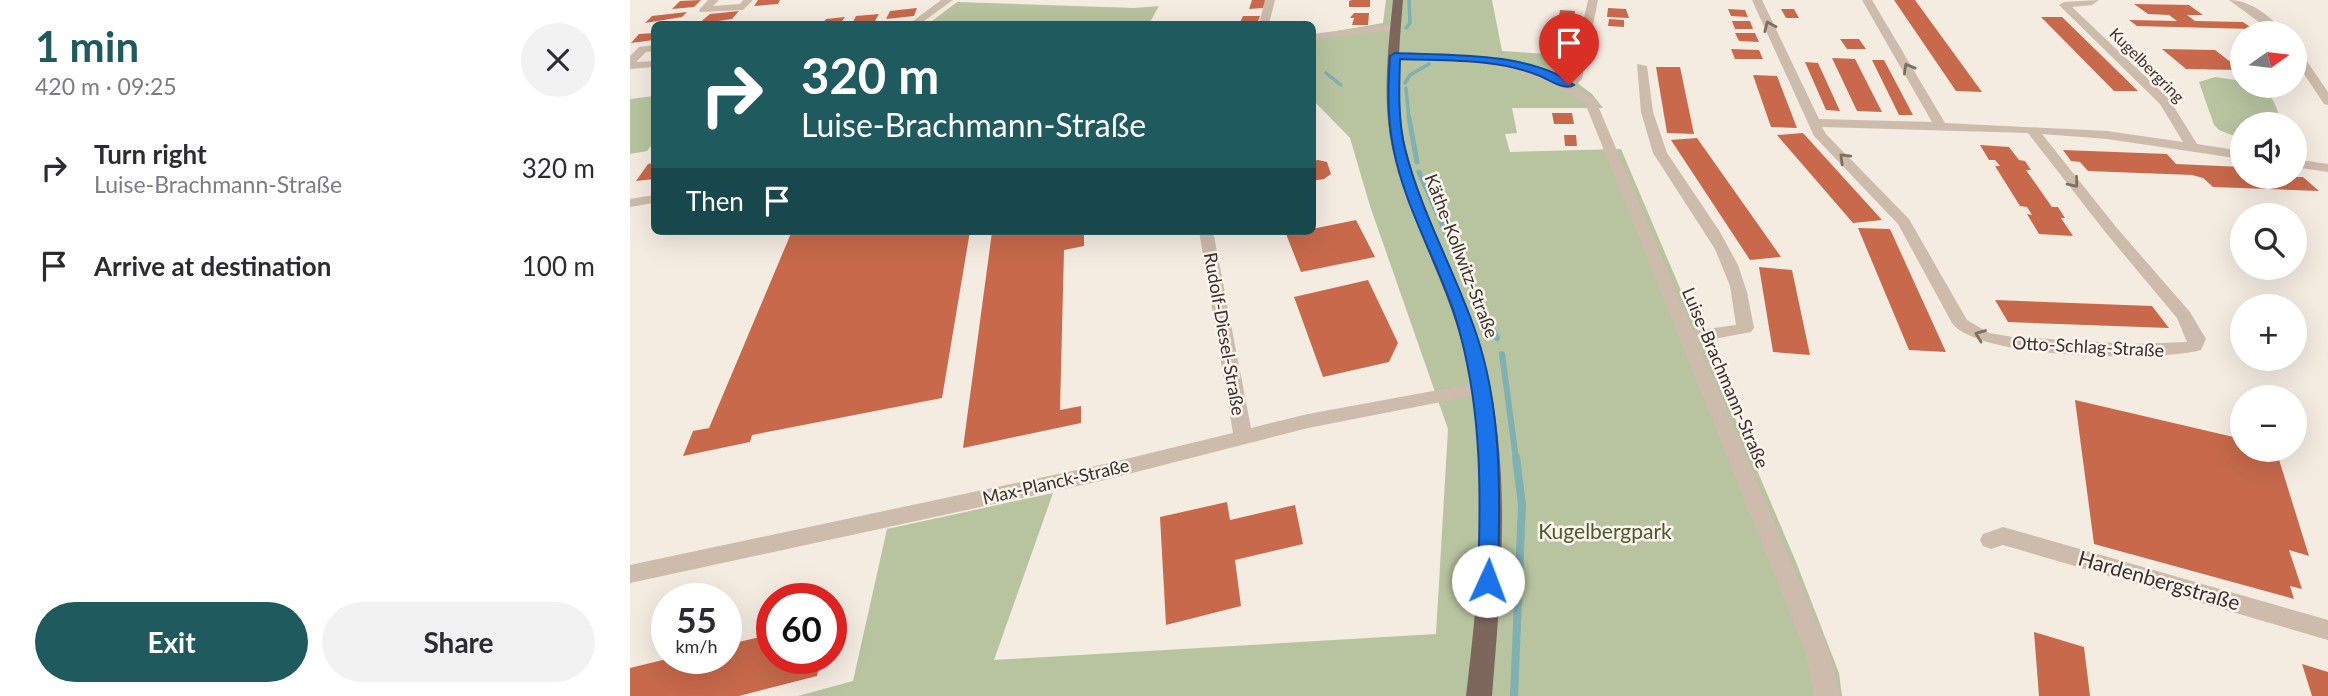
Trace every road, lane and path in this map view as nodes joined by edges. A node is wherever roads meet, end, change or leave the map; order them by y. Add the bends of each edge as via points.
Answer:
1 (714, 0) edge
2 (748, 0) edge
3 (948, 0) edge
4 (1270, 0) edge
5 (1398, 0) edge
6 (1593, 0) edge
7 (1757, 0) edge
8 (1867, 0) edge
9 (2094, 0) edge
10 (2234, 0) edge
11 (919, 21) edge
12 (1265, 21) edge
13 (2266, 21) edge
14 (1395, 27) junction
15 (1316, 37) edge
16 (651, 48) edge
17 (1395, 56) junction
18 (630, 64) edge
19 (651, 64) edge
20 (1641, 66) dead end
21 (2307, 70) edge
22 (1569, 85) junction
23 (2328, 101) edge
24 (1814, 123) junction
25 (1941, 127) junction
26 (2032, 129) junction
27 (2190, 146) junction
28 (2230, 153) edge
29 (2307, 165) edge
30 (2328, 168) edge
31 (651, 199) edge
32 (630, 202) edge
33 (1207, 235) edge
34 (1687, 337) junction
35 (1482, 388) junction
36 (1243, 436) junction
37 (1990, 540) dead end
38 (630, 574) edge
39 (2328, 630) edge
40 (1479, 696) edge
41 (1827, 696) edge

1 - 2 street via 705,10 743,7
3 - 11 street
4 - 12 street
5 - 14 main road, Käthe-Kollwitz-Straße
6 - 22 street via 1576,79
24 -> 7 street, Otto-Schlag-Straße
25 -> 8 street
9 - 27 street, Kugelbergring via 2064,5 2165,102
10 - 13 street
14 - 15 street
14 - 17 main road, Käthe-Kollwitz-Straße
16 - 18 street via 643,49
17 - 22 street, Luise-Brachmann-Straße via 1485,59 1530,69
17 - 35 main road, Käthe-Kollwitz-Straße via 1395,124 1404,166 1469,334
18 - 19 street
20 - 34 street via 1652,136 1728,260 1743,312 1745,328
21 - 23 street
22 - 34 street, Luise-Brachmann-Straße via 1590,101
24 - 25 street
26 -> 24 street, Otto-Schlag-Straße via 2184,316 2197,339 2194,346 2161,351 2001,342 1970,332 1960,323 1904,222 1820,135
25 - 26 street
26 - 27 street
27 - 28 street
29 - 30 street
31 - 32 street
33 - 36 street, Rudolf-Diesel-Straße
34 - 41 street, Luise-Brachmann-Straße via 1818,654
35 - 36 street, Max-Planck-Straße
35 - 40 main road, Käthe-Kollwitz-Straße via 1490,455 1490,522
36 - 38 street, Max-Planck-Straße via 1105,472
37 - 39 street, Hardenbergstraße via 2003,536

